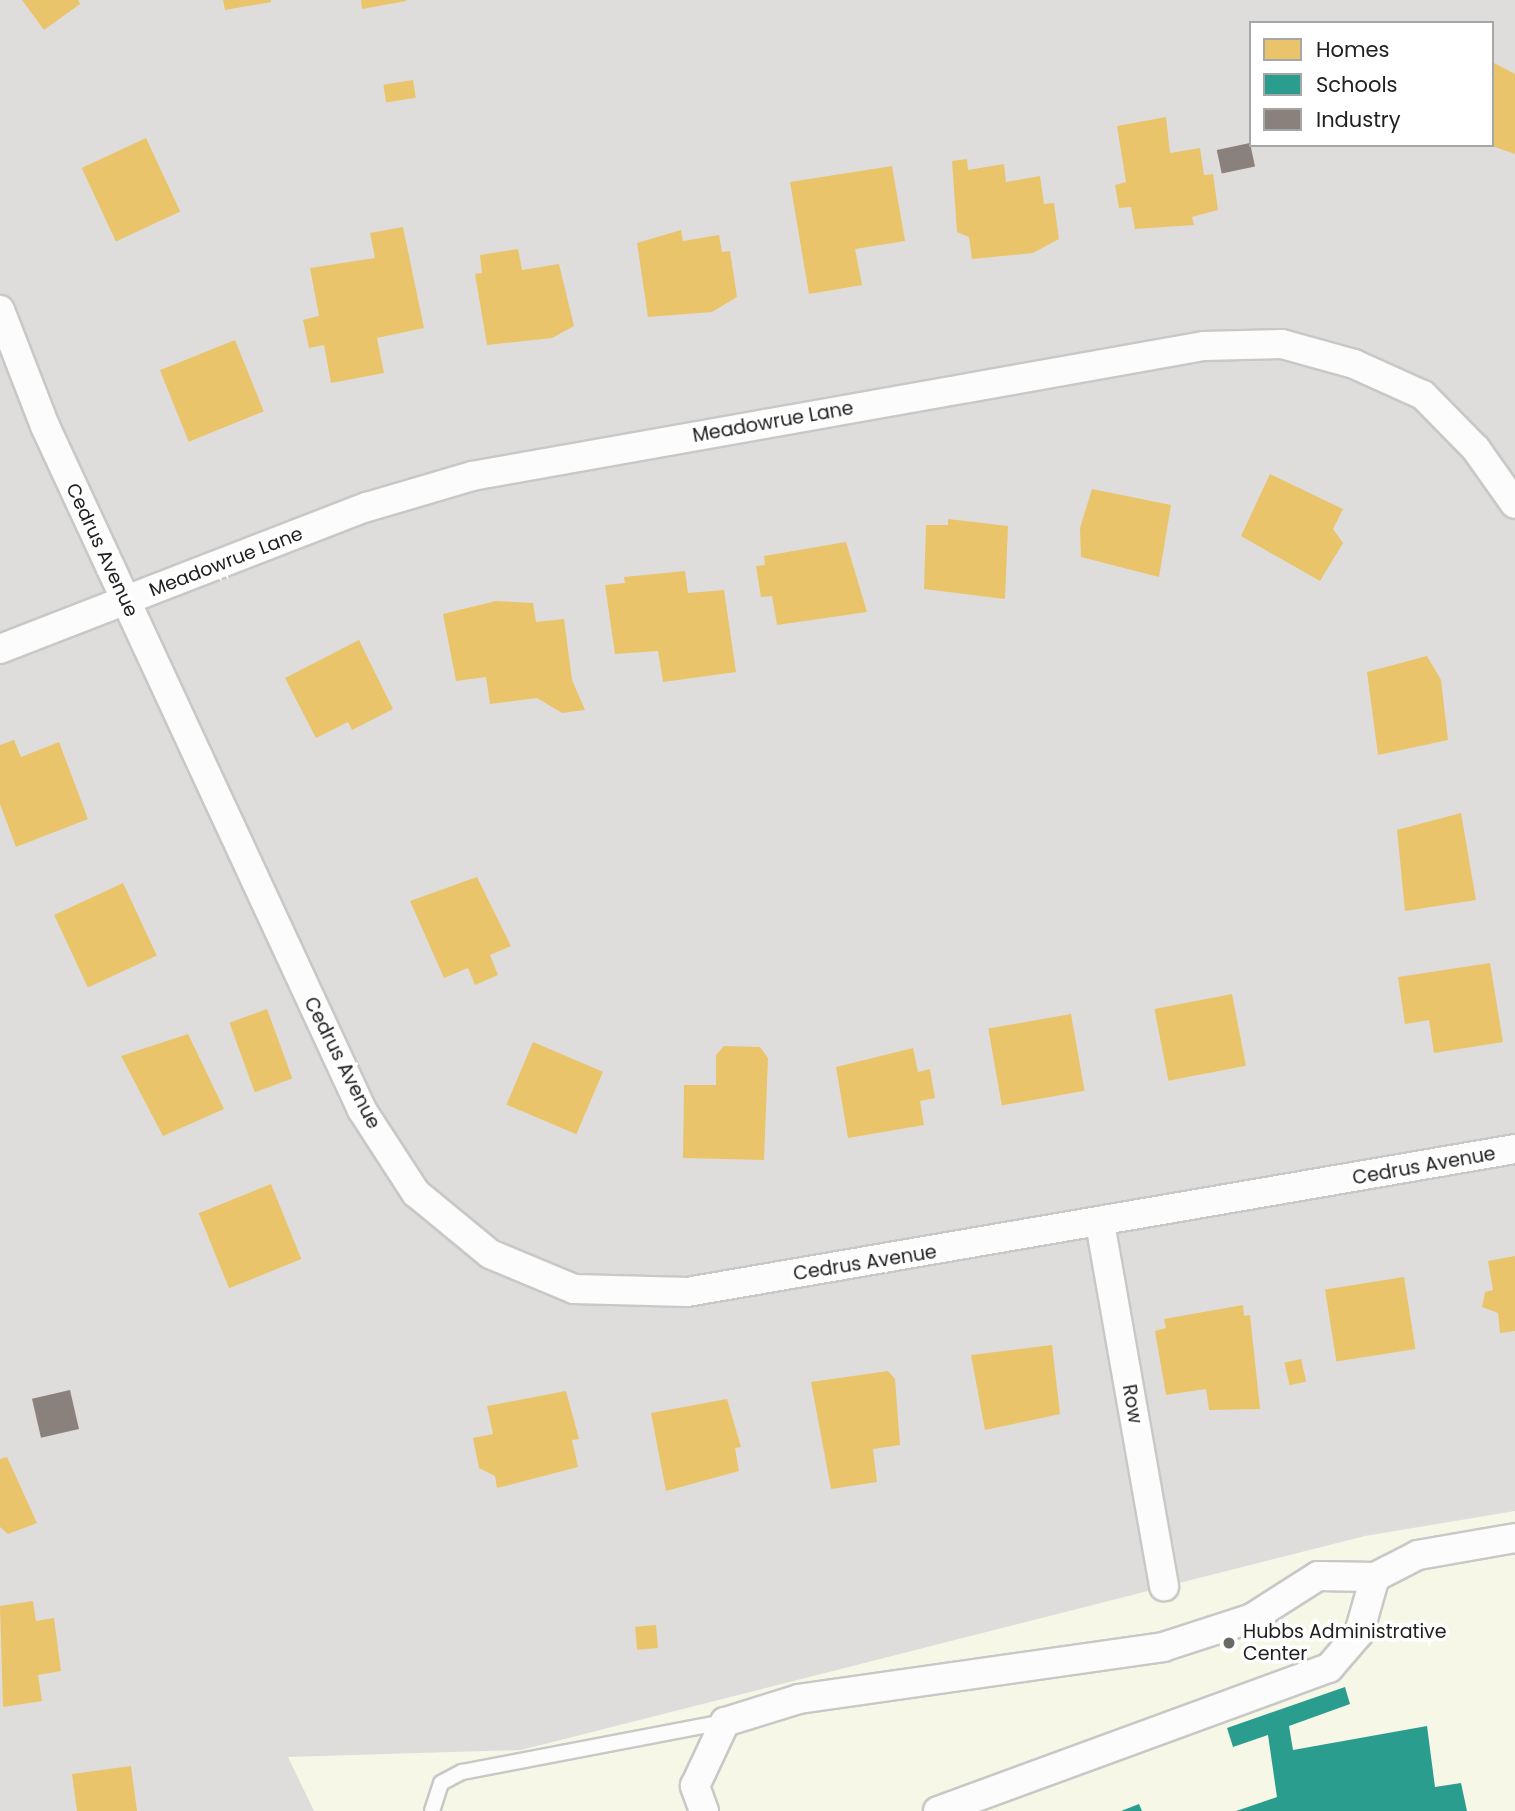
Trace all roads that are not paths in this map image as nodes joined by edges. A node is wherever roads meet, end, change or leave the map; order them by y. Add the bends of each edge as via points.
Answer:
1 (0, 310) edge
2 (1515, 504) edge
3 (125, 601) junction
4 (0, 649) edge
5 (1515, 1149) edge
6 (1100, 1223) junction
7 (1515, 1538) edge
8 (1375, 1577) junction
9 (1164, 1586) dead end
10 (725, 1722) junction
11 (432, 1811) edge
12 (704, 1811) edge
13 (938, 1811) edge

1 - 3 street, Cedrus Avenue
2 - 3 street, Meadowrue Lane via 1476,449 1423,395 1354,364 1282,344 1204,346 472,476 367,507
3 - 4 street, Meadowrue Lane
3 - 6 street, Cedrus Avenue via 362,1110 416,1193 490,1254 574,1289 687,1292
5 - 6 street, Cedrus Avenue
6 - 9 street, Row
7 - 8 street via 1418,1556
8 - 10 street via 1318,1576 1252,1618 1163,1647 799,1699
8 - 13 street via 1359,1633 1329,1668
10 - 11 lane via 462,1772 441,1783
10 - 12 street via 695,1786

